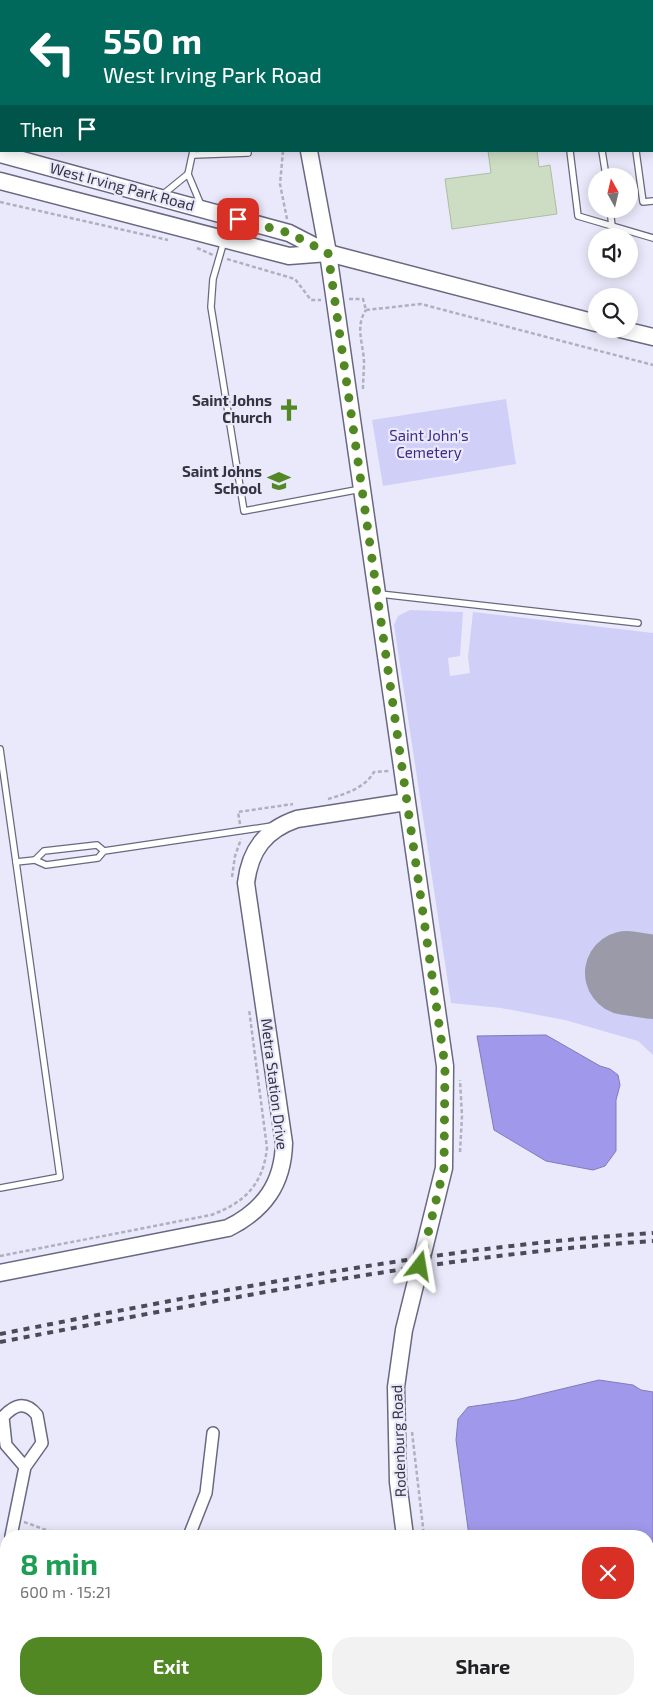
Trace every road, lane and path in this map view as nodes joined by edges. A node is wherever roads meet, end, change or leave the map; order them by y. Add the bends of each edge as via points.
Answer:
1 (283, 152) edge
2 (309, 152) edge
3 (570, 152) edge
4 (602, 152) edge
5 (636, 152) edge
6 (193, 153) edge
7 (248, 153) dead end
8 (0, 154) edge
9 (605, 168) edge
10 (188, 174) junction
11 (0, 181) edge
12 (282, 195) dead end
13 (160, 197) junction
14 (653, 201) edge
15 (0, 202) edge
16 (203, 209) junction
17 (611, 218) edge
18 (612, 226) junction
19 (653, 238) edge
20 (224, 239) junction
21 (174, 241) dead end
22 (190, 245) dead end
23 (328, 253) junction
24 (219, 257) junction
25 (363, 299) dead end
26 (311, 300) dead end
27 (588, 321) edge
28 (638, 333) edge
29 (653, 337) edge
30 (653, 365) edge
31 (361, 489) junction
32 (376, 593) junction
33 (638, 623) dead end
34 (0, 749) edge
35 (380, 772) dead end
36 (322, 800) dead end
37 (406, 802) junction
38 (298, 804) dead end
39 (239, 818) dead end
40 (280, 825) junction
41 (241, 840) dead end
42 (104, 851) junction
43 (36, 860) junction
44 (16, 862) junction
45 (232, 881) dead end
46 (248, 1007) dead end
47 (0, 1188) edge
48 (0, 1256) edge
49 (0, 1273) edge
50 (412, 1429) dead end
51 (213, 1433) dead end
52 (25, 1467) junction
53 (15, 1520) junction
54 (12, 1530) edge
55 (49, 1530) edge
56 (191, 1530) edge
57 (404, 1530) edge
58 (423, 1530) edge

1 - 12 path
2 - 23 street, Rodenburg Road
3 - 18 lane via 578,216
4 - 9 lane
5 - 14 lane via 643,202
6 - 7 lane
6 - 10 lane
8 - 13 street, West Irving Park Road
10 - 13 lane
10 - 16 lane
11 - 20 street, West Irving Park Road
13 - 16 street, West Irving Park Road
15 - 21 path
16 - 23 street, West Irving Park Road via 289,233
17 - 18 lane
18 - 19 lane
20 - 23 street, West Irving Park Road via 289,256
20 - 24 lane
22 - 24 path
23 - 27 street, West Irving Park Road
23 - 31 street, Rodenburg Road
24 - 26 path via 295,279
24 - 31 lane via 211,307 244,511
25 - 30 path via 366,310 421,304
28 - 29 street
31 - 32 street, Rodenburg Road
32 - 33 lane
32 - 37 street, Rodenburg Road
34 - 44 lane
35 - 36 path via 374,772 368,781 356,788
37 - 40 street, Metra Station Drive
37 - 57 street, Rodenburg Road via 445,1066 444,1168 404,1330 396,1387 398,1482
38 - 39 path via 238,812
40 - 42 lane
40 - 49 street, Metra Station Drive via 266,836 255,852 246,884 284,1143 278,1180 268,1197 228,1228
41 - 45 path
42 - 43 lane via 98,858 46,865
42 - 43 lane via 97,845 44,851
43 - 44 lane
44 - 47 lane via 60,1177
46 - 48 path via 267,1148 263,1168 240,1202 211,1215
50 - 58 path
51 - 56 street via 206,1493
52 - 52 street via 6,1445 3,1424 3,1417 18,1405 26,1405 37,1414 42,1443
52 - 53 street
53 - 54 street
53 - 55 path

